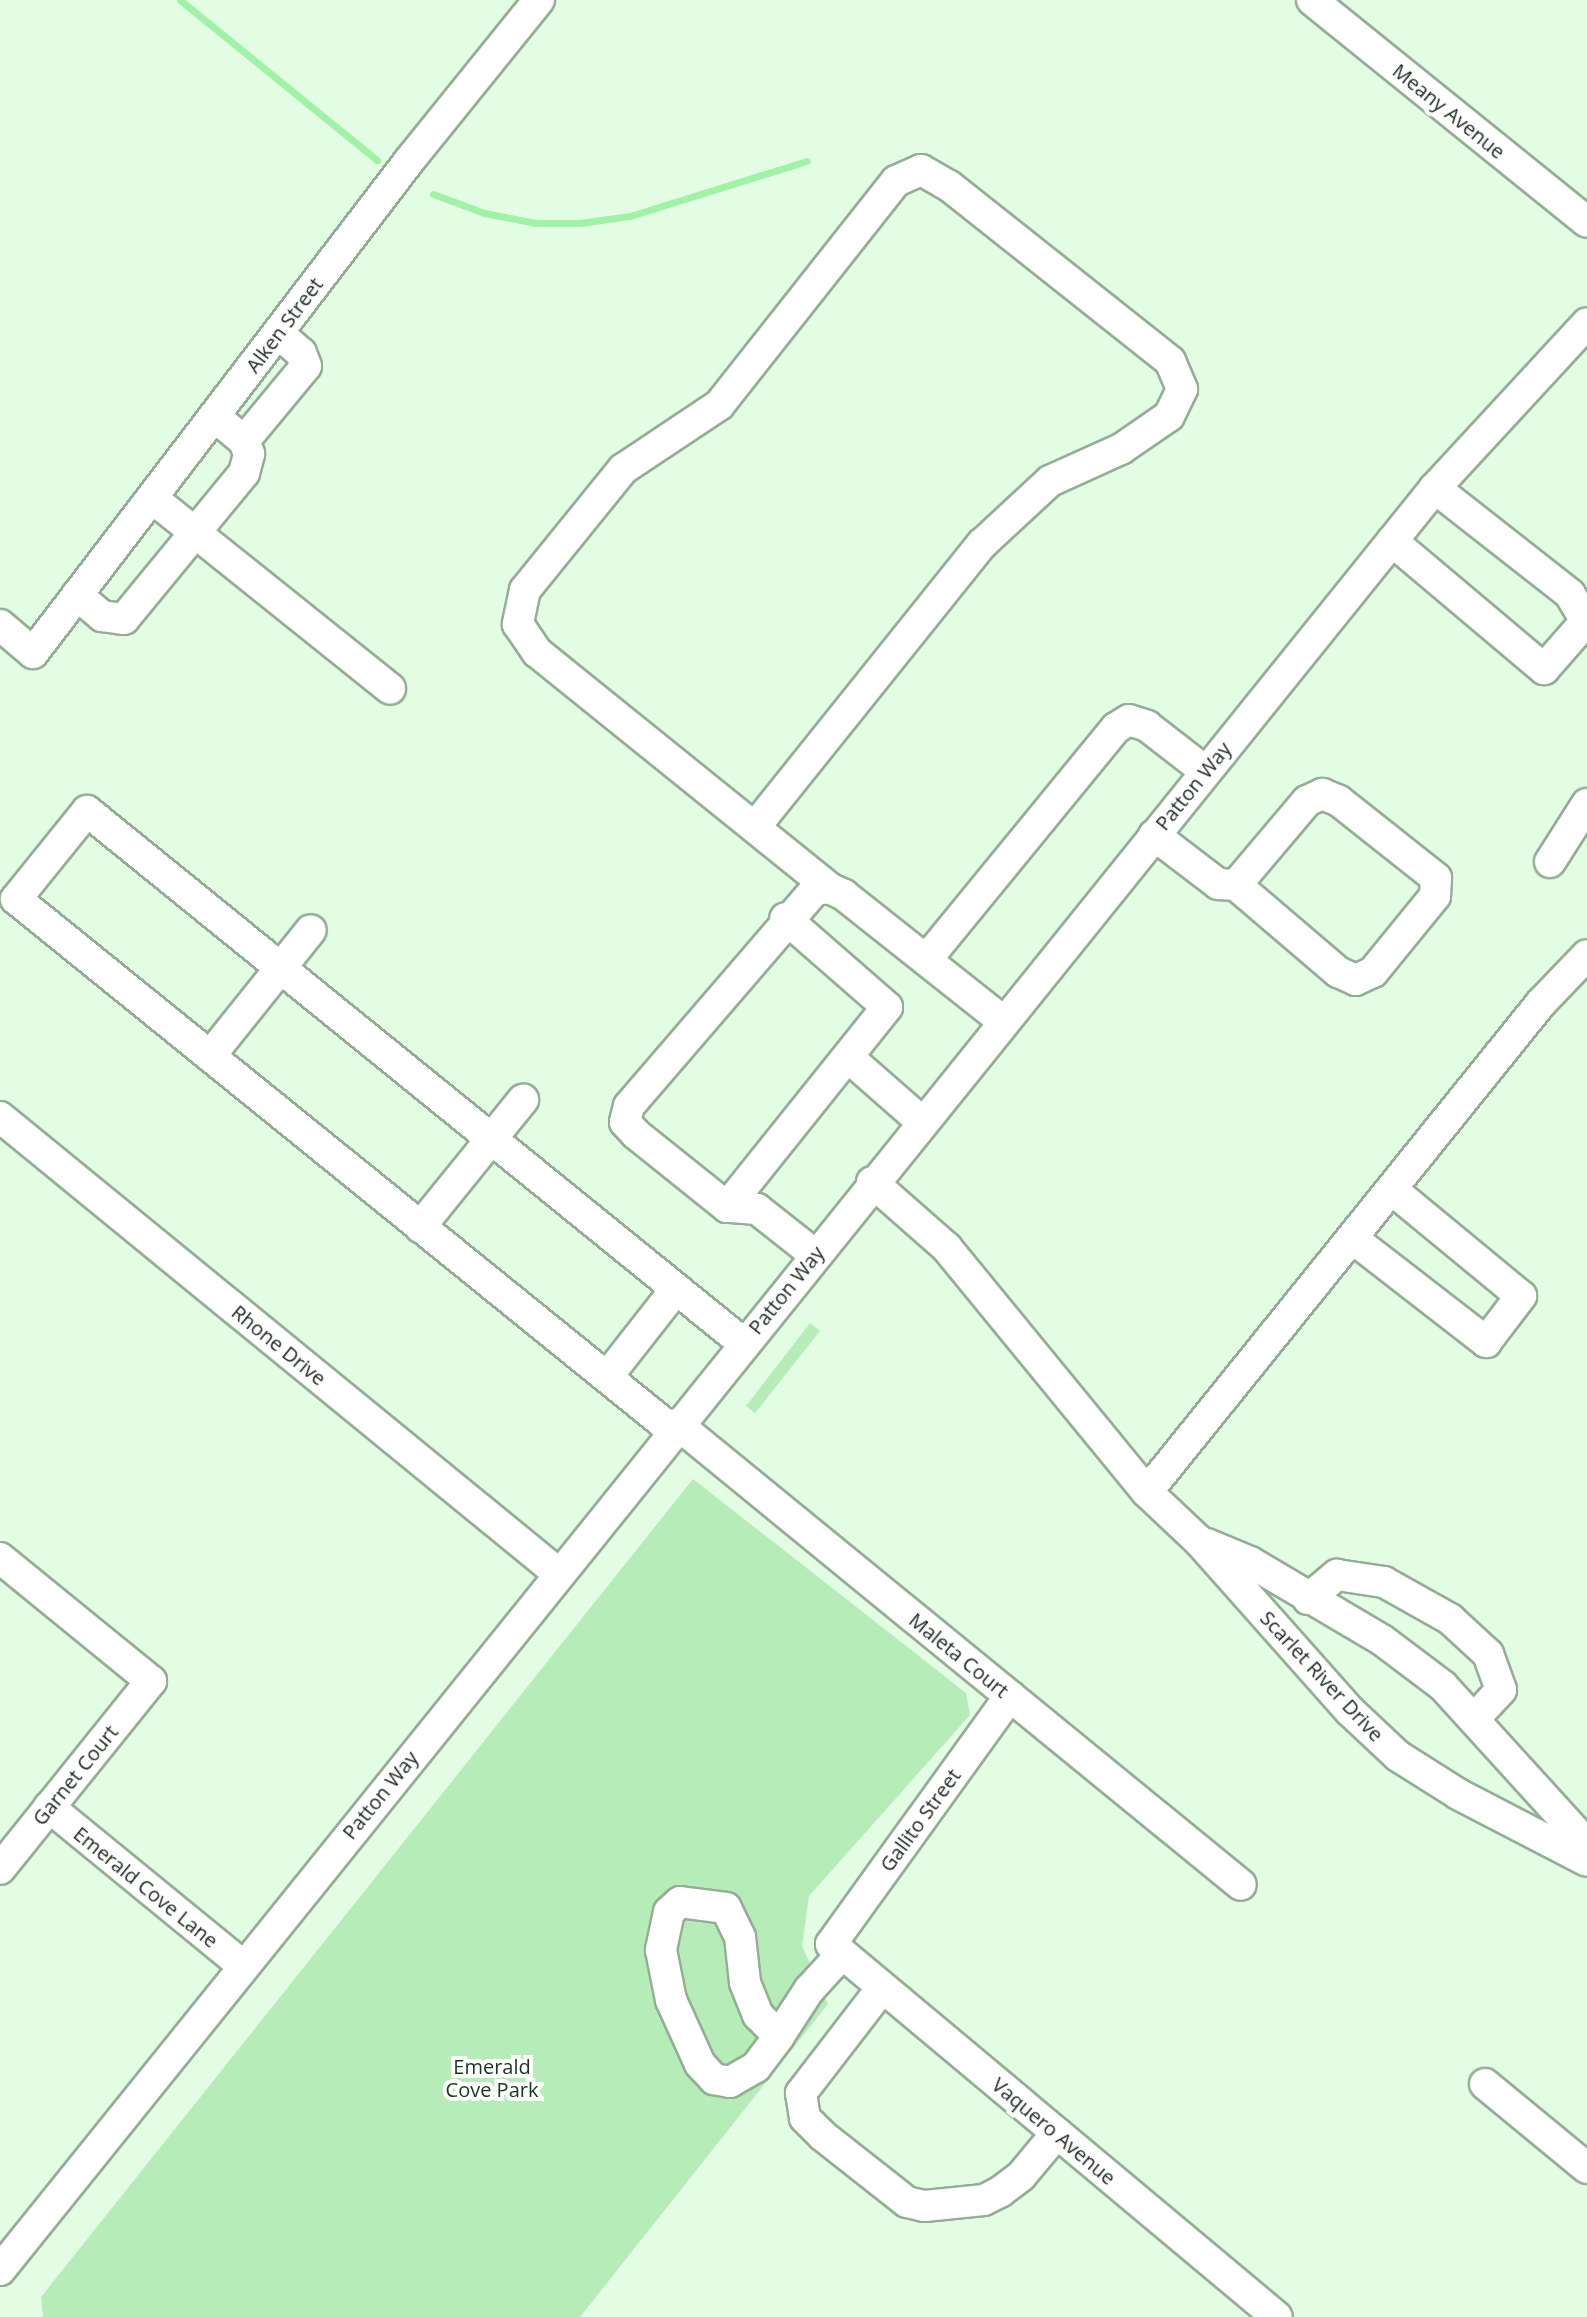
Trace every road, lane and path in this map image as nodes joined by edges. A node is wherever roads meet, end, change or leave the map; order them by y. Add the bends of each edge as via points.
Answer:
1 (539, 0) edge
2 (1312, 0) edge
3 (1587, 222) edge
4 (1587, 323) edge
5 (278, 333) junction
6 (214, 416) junction
7 (244, 441) junction
8 (1435, 488) junction
9 (152, 498) junction
10 (196, 532) junction
11 (1392, 541) junction
12 (77, 595) junction
13 (0, 625) edge
14 (390, 689) dead end
15 (1205, 771) junction
16 (1587, 804) edge
17 (755, 827) junction
18 (1154, 835) junction
19 (1550, 862) dead end
20 (1236, 885) junction
21 (829, 888) junction
22 (785, 918) junction
23 (311, 930) dead end
24 (1587, 955) edge
25 (926, 960) junction
26 (281, 968) junction
27 (1003, 1021) junction
28 (210, 1056) junction
29 (849, 1058) junction
30 (523, 1100) dead end
31 (0, 1117) edge
32 (921, 1121) junction
33 (491, 1139) junction
34 (872, 1182) junction
35 (1391, 1189) junction
36 (727, 1207) junction
37 (420, 1227) junction
38 (1352, 1238) junction
39 (814, 1254) junction
40 (676, 1289) junction
41 (743, 1343) junction
42 (607, 1377) junction
43 (675, 1427) junction
44 (1147, 1492) junction
45 (1199, 1541) junction
46 (0, 1558) edge
47 (558, 1573) junction
48 (1308, 1599) junction
49 (1010, 1696) junction
50 (1475, 1718) junction
51 (49, 1807) junction
52 (1587, 1844) edge
53 (1587, 1861) edge
54 (0, 1869) edge
55 (1241, 1885) dead end
56 (837, 1949) junction
57 (243, 1966) junction
58 (882, 1988) junction
59 (779, 2036) junction
60 (1485, 2084) dead end
61 (1057, 2133) junction
62 (1587, 2168) edge
63 (0, 2270) edge
64 (1277, 2317) edge

1 - 5 street, Alken Street
2 - 3 street, Meany Avenue
4 - 8 street, Patton Way
5 - 6 street, Alken Street
5 - 7 street via 301,353 306,366
6 - 7 street
6 - 9 street, Alken Street
7 - 10 street via 249,454 244,473
8 - 11 street, Patton Way
8 - 11 street via 1570,594 1586,621 1544,669
9 - 10 street
9 - 12 street, Alken Street
10 - 12 street via 124,619 102,616
10 - 14 street
11 - 15 street, Patton Way
12 - 13 street, Alken Street via 33,653
15 - 18 street, Patton Way
15 - 25 street via 1147,726 1129,720 1116,728
16 - 19 street
17 - 17 street via 537,652 518,624 525,590 623,469 719,405 896,181 921,170 949,186 1170,361 1182,389 1169,416 1121,449 1050,481 982,544
17 - 21 street
18 - 20 street via 1218,884
18 - 27 street, Patton Way
20 - 20 street via 1307,801 1322,794 1436,878 1435,896 1373,972 1356,980 1309,948
21 - 22 street via 804,896
21 - 25 street
22 - 29 street via 887,1007
22 - 36 street via 629,1106 625,1122
23 - 26 street
24 - 35 street via 1541,1003
25 - 27 street
26 - 28 street
26 - 28 street, Maleta Court via 87,811 16,899
26 - 33 street
27 - 32 street, Patton Way
28 - 37 street, Maleta Court
29 - 32 street
29 - 36 street
30 - 33 street
31 - 47 street, Rhone Drive
32 - 34 street, Patton Way
33 - 37 street
33 - 40 street
34 - 39 street, Patton Way
34 - 44 street, Scarlet River Drive via 947,1248
35 - 38 street
35 - 38 street via 1521,1296 1486,1342
36 - 39 street via 757,1209
37 - 42 street, Maleta Court
38 - 44 street
39 - 41 street, Patton Way
40 - 41 street
40 - 42 street
41 - 43 street, Patton Way
42 - 43 street, Maleta Court
43 - 47 street, Patton Way
43 - 49 street, Maleta Court
44 - 45 street, Scarlet River Drive
45 - 48 street, Scarlet River Drive via 1250,1562
45 - 53 street, Scarlet River Drive via 1350,1711 1398,1756 1458,1794
46 - 51 street, Garnet Court via 151,1681
47 - 57 street, Patton Way
48 - 50 street, Scarlet River Drive via 1382,1640
48 - 50 street via 1337,1575 1384,1582 1450,1619 1488,1654 1501,1690
49 - 55 street, Maleta Court
49 - 56 street, Gallito Street
50 - 52 street, Scarlet River Drive
51 - 54 street, Garnet Court
51 - 57 street, Emerald Cove Lane
56 - 58 street, Vaquero Avenue
56 - 59 street, Gallito Street
57 - 63 street, Patton Way
58 - 61 street, Vaquero Avenue
58 - 61 street via 801,2093 805,2118 823,2136 907,2202 925,2206 984,2200 1000,2192
59 - 59 street, Gallito Street via 743,2078 714,2079 700,2064 671,2000 661,1950 662,1928 680,1902 726,1908 734,1920 745,1982 758,2015
60 - 62 street
61 - 64 street, Vaquero Avenue

